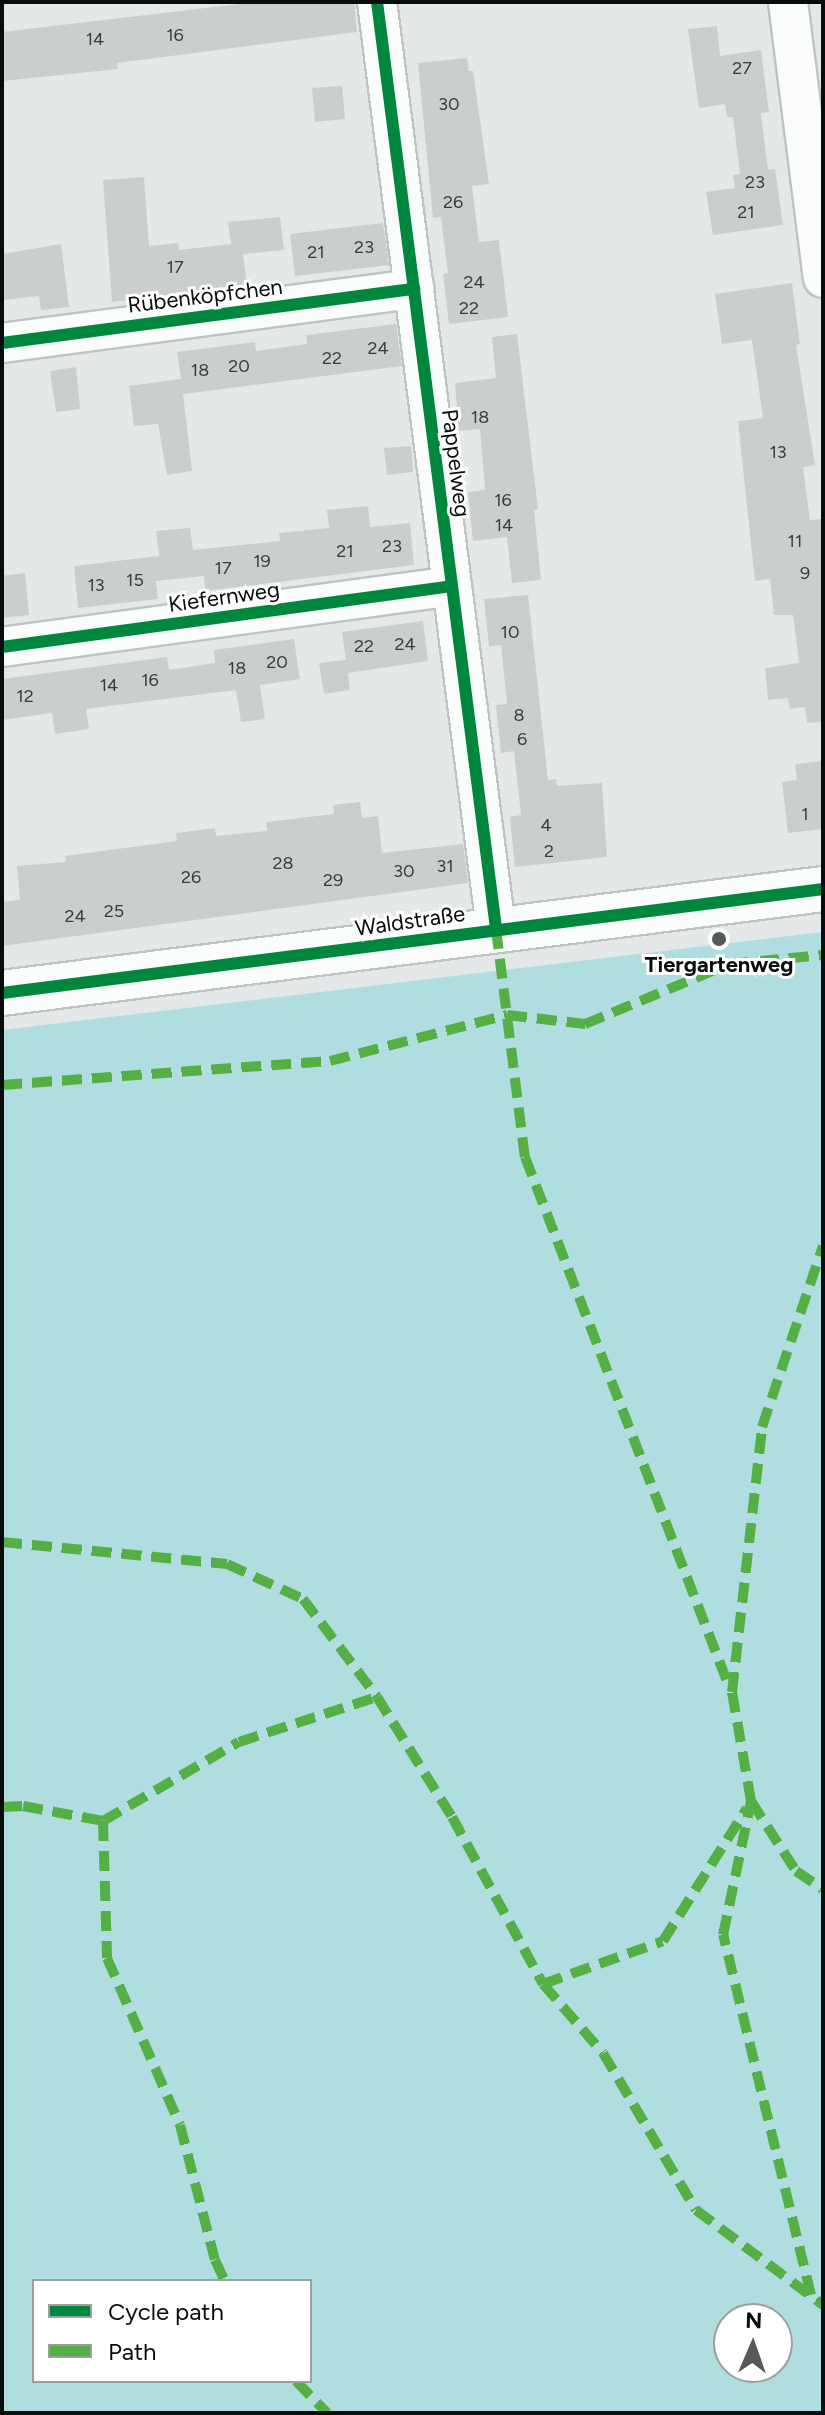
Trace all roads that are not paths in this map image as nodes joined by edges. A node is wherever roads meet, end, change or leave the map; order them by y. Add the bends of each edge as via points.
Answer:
1 (377, 2) edge
2 (788, 2) edge
3 (823, 278) edge
4 (414, 289) junction
5 (2, 343) edge
6 (452, 586) junction
7 (2, 647) edge
8 (823, 889) edge
9 (496, 929) junction
10 (2, 993) edge

1 - 4 street, Pappelweg
2 - 3 street
4 - 5 street, Rübenköpfchen
4 - 6 street, Pappelweg
6 - 7 street, Kiefernweg
6 - 9 street, Pappelweg
8 - 9 street, Waldstraße
9 - 10 street, Waldstraße

